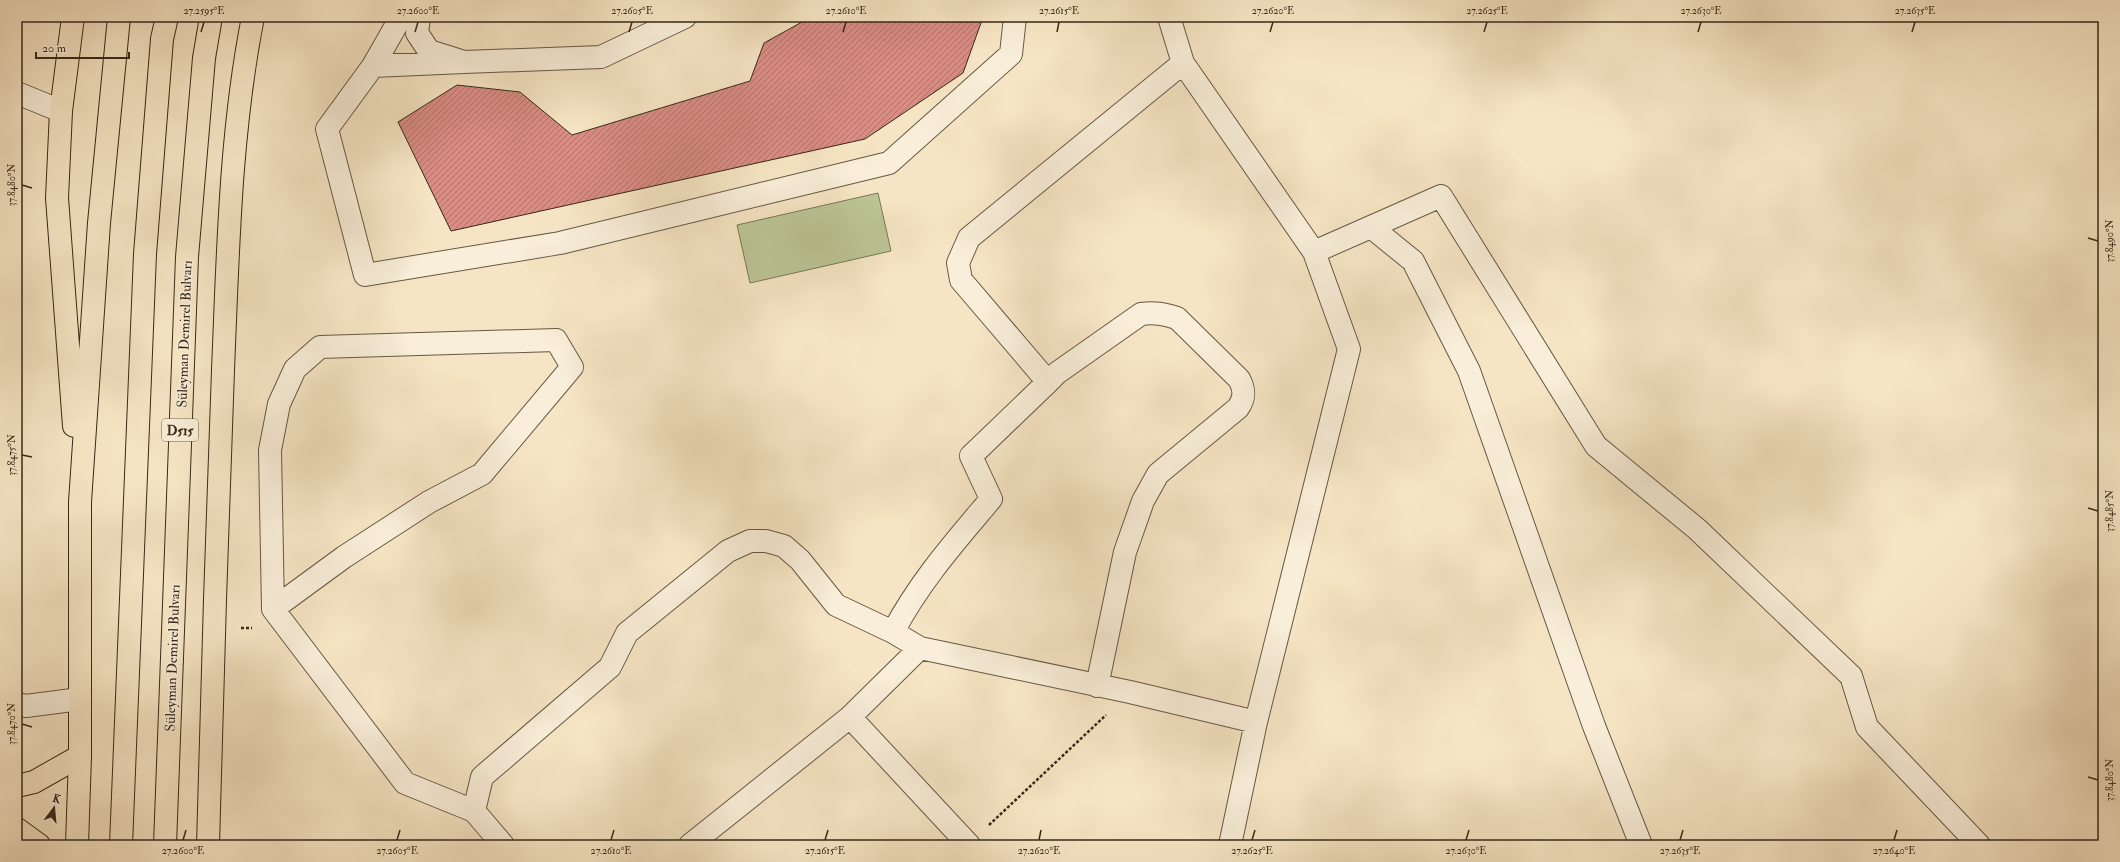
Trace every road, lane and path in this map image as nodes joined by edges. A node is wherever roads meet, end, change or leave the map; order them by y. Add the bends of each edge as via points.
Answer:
1 (73, 17) edge
2 (120, 17) edge
3 (167, 17) edge
4 (211, 17) edge
5 (253, 17) edge
6 (401, 17) edge
7 (419, 17) edge
8 (685, 17) edge
9 (1015, 17) edge
10 (1169, 17) edge
11 (464, 62) junction
12 (1183, 63) junction
13 (373, 66) junction
14 (17, 93) edge
15 (61, 111) junction
16 (1371, 227) junction
17 (1314, 252) junction
18 (1048, 382) junction
19 (80, 502) junction
20 (272, 609) junction
21 (893, 632) junction
22 (920, 648) junction
23 (1097, 686) junction
24 (1130, 692) junction
25 (80, 699) junction
26 (17, 704) edge
27 (850, 717) junction
28 (1256, 722) junction
29 (80, 756) junction
30 (17, 786) edge
31 (474, 810) junction
32 (17, 829) edge
33 (40, 845) edge
34 (77, 845) edge
35 (121, 845) edge
36 (165, 845) edge
37 (208, 845) edge
38 (503, 845) edge
39 (690, 845) edge
40 (968, 845) edge
41 (1230, 845) edge
42 (1641, 845) edge
43 (1979, 845) edge

1 - 15 main road
2 - 19 main road via 99,223
3 - 35 main road via 162,39 145,254
4 - 36 main road, Süleyman Demirel Bulvarı / D515 via 204,58 187,257
5 - 37 main road via 244,61 230,194
6 - 13 street
7 - 11 street via 417,33 429,51
8 - 11 street via 601,57
9 - 13 street via 1011,54 889,163 560,243 365,274 326,129
10 - 12 street
11 - 13 street
12 - 17 street
12 - 18 street via 969,238 958,263 961,280
14 - 15 street
15 - 19 main road via 56,198
16 - 17 street
16 - 42 street via 1413,261 1469,371 1594,726
16 - 43 street via 1442,196 1596,446 1697,529 1850,676 1867,727
17 - 28 street via 1349,349
18 - 21 street via 971,456 991,499 932,570 910,600
18 - 23 street via 1141,314 1164,313 1177,318 1239,379 1243,386 1244,395 1238,408 1158,474 1143,501 1125,552
19 - 25 main road
20 - 20 street via 350,553 429,502 482,474 572,367 556,340 320,347 295,369 278,404 270,450
20 - 31 street via 405,783
21 - 22 street
21 - 31 street via 836,605 800,560 784,546 766,541 750,541 728,551 627,633 610,668 482,777
22 - 23 street
22 - 27 street
23 - 24 street
24 - 28 street
24 - 40 path
25 - 26 street via 26,706
25 - 29 main road
27 - 39 street
27 - 40 street
28 - 41 street
29 - 30 main road via 34,782
29 - 34 main road
31 - 38 street
32 - 33 main road

